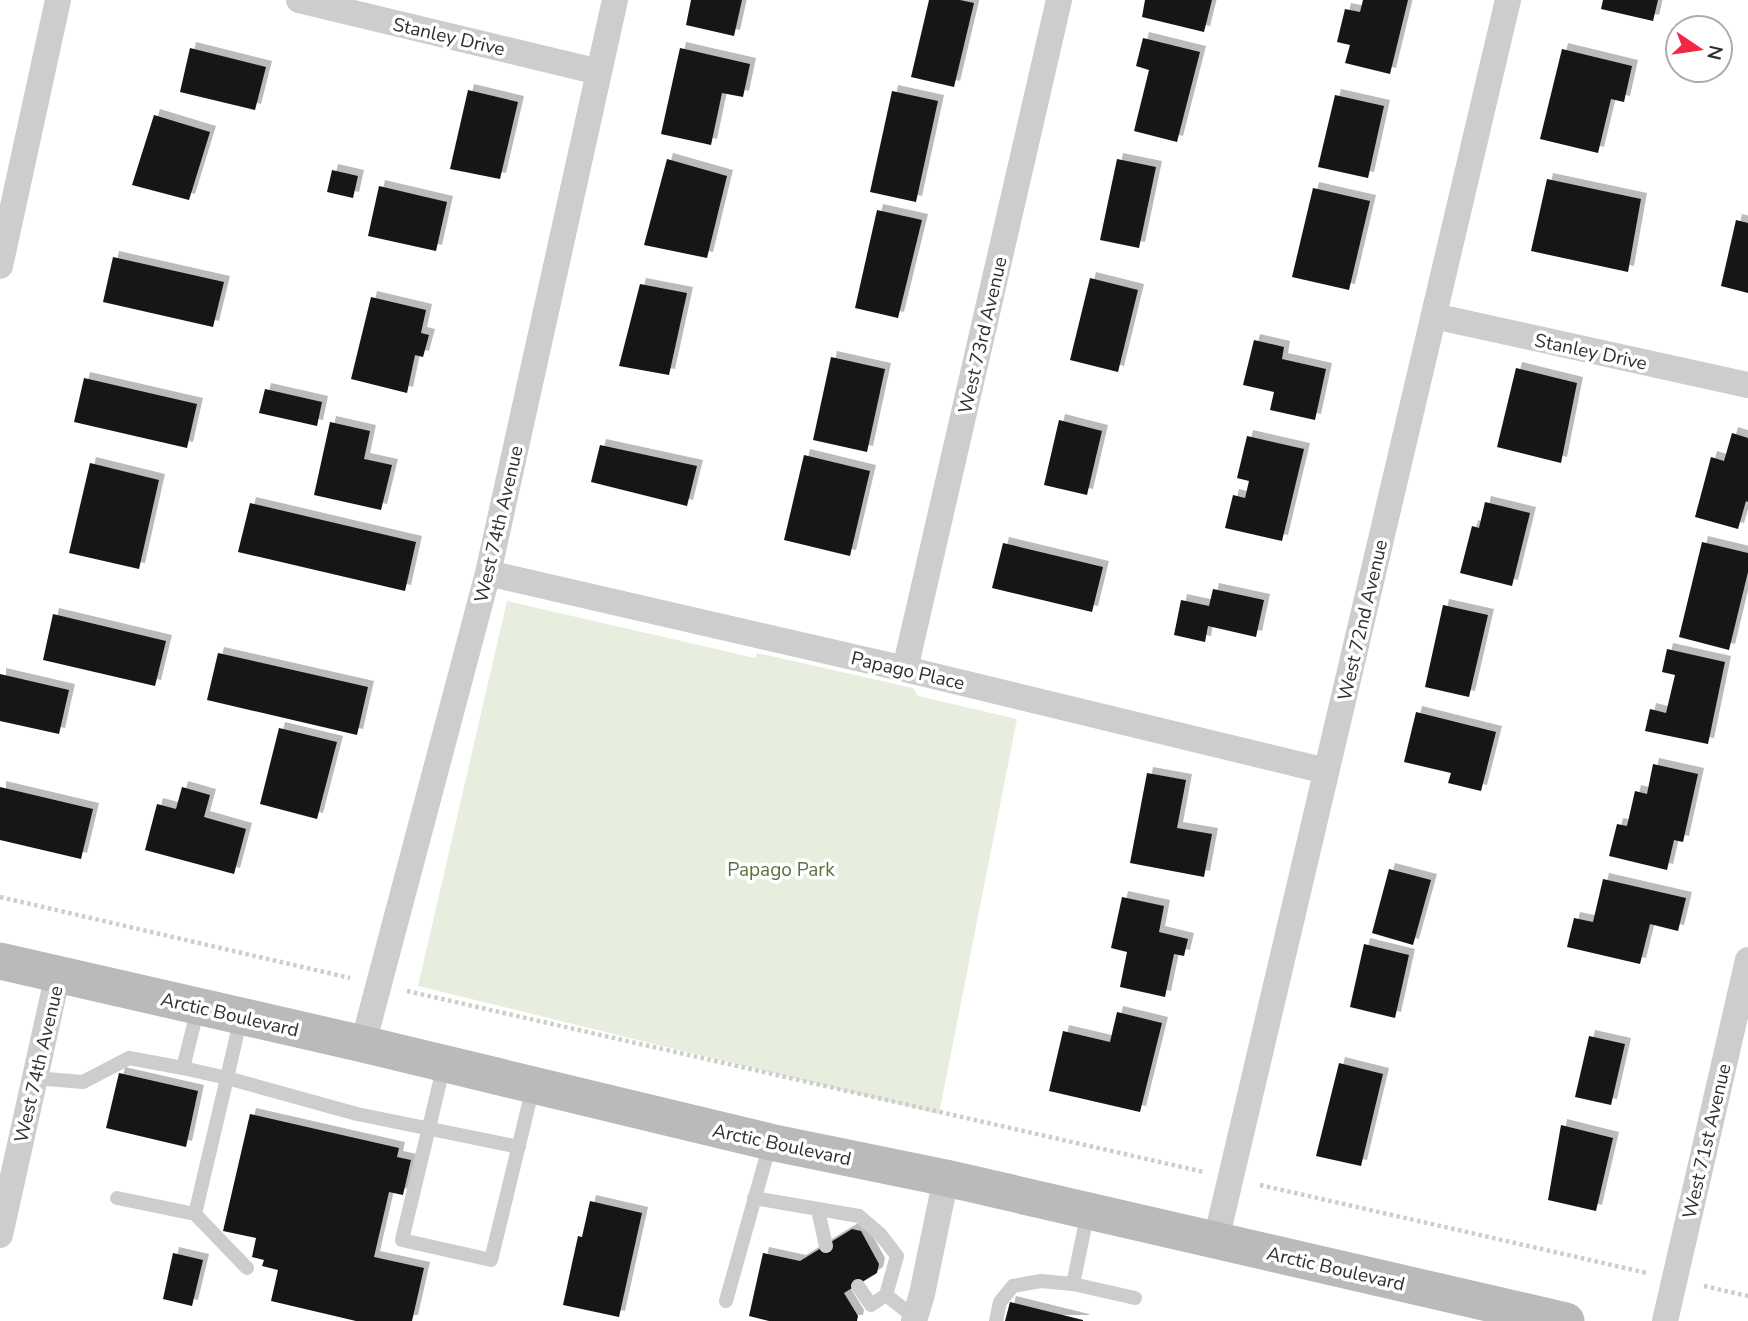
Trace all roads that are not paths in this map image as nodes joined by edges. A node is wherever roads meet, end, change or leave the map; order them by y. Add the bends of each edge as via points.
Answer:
1 (58, 0) edge
2 (299, 0) edge
3 (615, 0) edge
4 (1059, 0) edge
5 (1508, 0) edge
6 (599, 72) junction
7 (0, 266) edge
8 (1434, 316) junction
9 (1748, 385) edge
10 (488, 573) junction
11 (905, 669) junction
12 (1326, 771) junction
13 (1748, 960) edge
14 (0, 961) edge
15 (58, 974) junction
16 (198, 1007) junction
17 (242, 1017) junction
18 (363, 1044) junction
19 (444, 1064) junction
20 (183, 1068) junction
21 (35, 1078) junction
22 (227, 1078) junction
23 (533, 1085) junction
24 (429, 1128) junction
25 (770, 1142) junction
26 (519, 1147) junction
27 (946, 1178) junction
28 (117, 1198) dead end
29 (754, 1198) junction
30 (818, 1210) junction
31 (1088, 1211) junction
32 (195, 1214) junction
33 (0, 1235) edge
34 (1216, 1240) junction
35 (826, 1246) dead end
36 (247, 1268) dead end
37 (1073, 1284) junction
38 (858, 1286) dead end
39 (886, 1295) junction
40 (1135, 1298) dead end
41 (726, 1301) dead end
42 (914, 1319) edge
43 (996, 1321) edge
44 (1566, 1321) edge
45 (1665, 1321) edge

1 - 7 street
2 - 6 street, Stanley Drive
3 - 6 street, West 74th Avenue
4 - 11 street, West 73rd Avenue
5 - 8 street, West 72nd Avenue
6 - 10 street, West 74th Avenue
8 - 9 street, Stanley Drive
8 - 12 street, West 72nd Avenue
10 - 11 street, Papago Place
10 - 18 street, West 74th Avenue
11 - 12 street, Papago Place
12 - 34 street, West 72nd Avenue
13 - 45 street, West 71st Avenue
14 - 15 main road, Arctic Boulevard
15 - 16 main road, Arctic Boulevard
15 - 21 street, West 74th Avenue
16 - 17 main road, Arctic Boulevard
16 - 20 lane
17 - 18 main road, Arctic Boulevard
17 - 22 lane
18 - 19 main road, Arctic Boulevard
19 - 23 main road, Arctic Boulevard
19 - 24 lane
20 - 21 lane via 129,1058 83,1082
20 - 22 lane
21 - 33 street, West 74th Avenue
22 - 24 lane via 357,1114
22 - 32 lane
23 - 25 main road, Arctic Boulevard
23 - 26 lane
24 - 26 lane
24 - 26 lane via 402,1240 491,1260
25 - 27 main road, Arctic Boulevard
25 - 29 lane
27 - 31 main road, Arctic Boulevard
27 - 42 street
28 - 32 lane
29 - 30 lane
29 - 41 lane
30 - 35 lane
30 - 39 lane via 859,1216 880,1234 897,1256
31 - 34 main road, Arctic Boulevard
31 - 37 lane
32 - 36 lane
34 - 44 main road, Arctic Boulevard
37 - 40 lane
37 - 43 lane via 1041,1281 1013,1286 1000,1302
38 - 39 lane via 871,1304
39 - 42 lane

